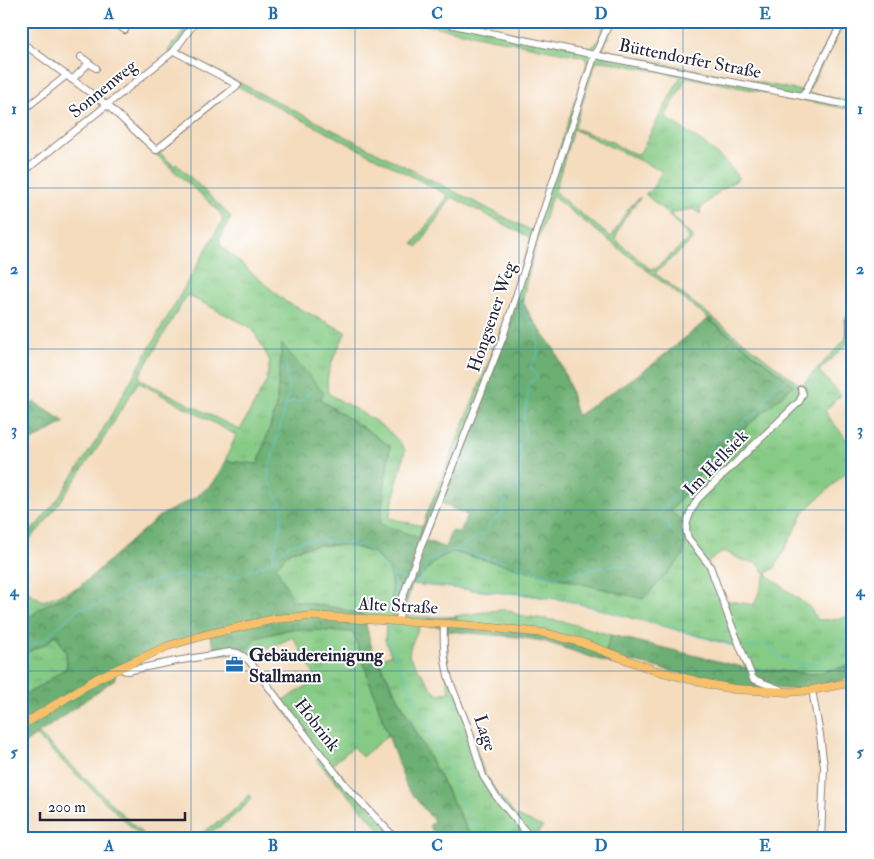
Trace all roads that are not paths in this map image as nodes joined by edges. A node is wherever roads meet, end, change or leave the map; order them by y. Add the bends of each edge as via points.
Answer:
1 (113, 21) edge
2 (196, 21) edge
3 (434, 21) edge
4 (610, 21) edge
5 (843, 21) edge
6 (125, 30) dead end
7 (21, 42) edge
8 (174, 51) junction
9 (595, 55) junction
10 (81, 57) dead end
11 (89, 63) junction
12 (96, 68) dead end
13 (69, 78) junction
14 (803, 96) junction
15 (107, 105) junction
16 (853, 106) edge
17 (21, 112) edge
18 (21, 174) edge
19 (853, 313) edge
20 (850, 337) dead end
21 (801, 389) dead end
22 (720, 594) joint
23 (399, 620) junction
24 (444, 624) junction
25 (122, 667) junction
26 (853, 680) edge
27 (812, 690) junction
28 (788, 692) junction
29 (21, 726) edge
30 (395, 838) edge
31 (532, 838) edge
32 (821, 838) edge

1 - 6 street
2 - 8 street, Sonnenweg
3 - 9 street, Büttendorfer Straße
4 - 9 street, Hongsener Weg
5 - 14 street
7 - 13 street
8 - 15 street, Sonnenweg
8 - 15 street via 238,85 156,150
9 - 14 street, Büttendorfer Straße
9 - 23 street, Hongsener Weg via 503,337 415,562
10 - 11 street
11 - 12 street
11 - 13 street
13 - 15 street
13 - 17 street
14 - 16 street, Büttendorfer Straße
15 - 18 street, Sonnenweg
19 - 20 street
21 - 22 street, Im Hellsiek via 803,394 799,402 697,500 691,511 686,530 688,538 710,566
22 - 28 street, Alte Straße via 753,679
23 - 24 main road, Alte Straße
23 - 25 main road, Alte Straße via 311,616 274,619 168,646
24 - 28 main road, Alte Straße via 545,633 580,642 654,670 712,685
24 - 31 street, Lage via 448,679 469,730 482,776
25 - 29 main road, Alte Straße via 98,678
25 - 30 street, Hobrink via 127,671 230,652 245,657 346,786
26 - 27 main road, Alte Straße
27 - 28 main road, Alte Straße
27 - 32 street via 824,767

